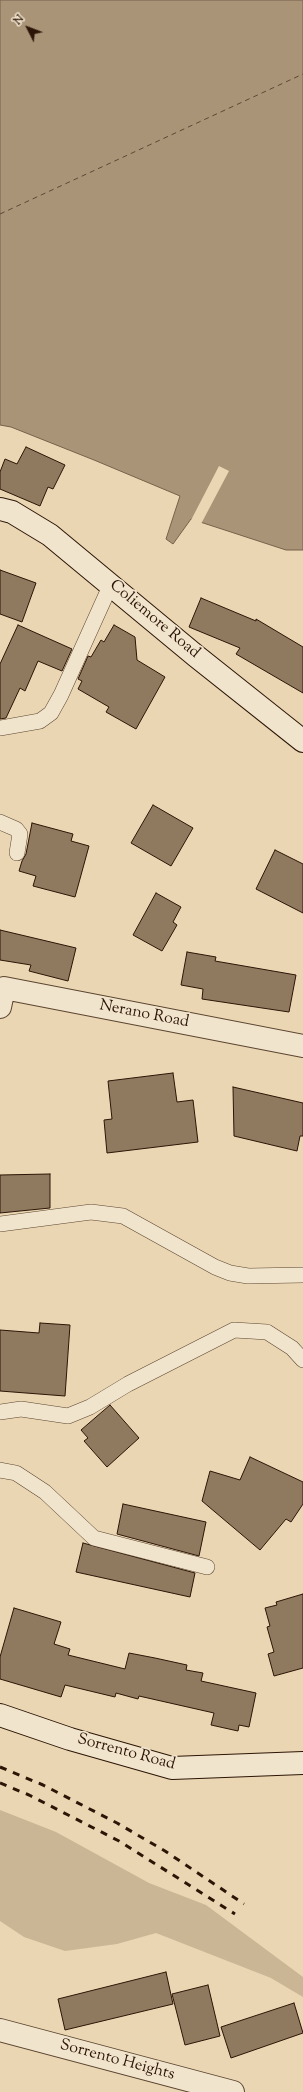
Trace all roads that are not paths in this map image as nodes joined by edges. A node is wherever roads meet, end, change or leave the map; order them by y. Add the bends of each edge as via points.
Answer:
1 (1, 513) edge
2 (111, 584) junction
3 (0, 728) edge
4 (303, 740) edge
5 (0, 822) edge
6 (17, 854) dead end
7 (1, 994) edge
8 (303, 1046) edge
9 (0, 1224) edge
10 (303, 1275) edge
11 (303, 1360) edge
12 (0, 1412) edge
13 (0, 1470) edge
14 (207, 1567) dead end
15 (0, 1715) edge
16 (303, 1762) edge
17 (0, 2030) edge
18 (233, 2092) edge

1 - 2 street, Coliemore Road via 12,512 50,536
2 - 3 lane via 51,713 40,721
2 - 4 street, Coliemore Road via 196,656
5 - 6 lane via 16,829 20,834
7 - 8 street, Nerano Road
9 - 10 lane via 91,1212 123,1216 230,1273 248,1276
11 - 12 lane via 292,1348 267,1332 234,1330 128,1384 90,1407 68,1416 21,1408
13 - 14 lane via 16,1473 45,1492 94,1538
15 - 16 street, Sorrento Road via 70,1739 172,1768
17 - 18 street, Sorrento Heights

